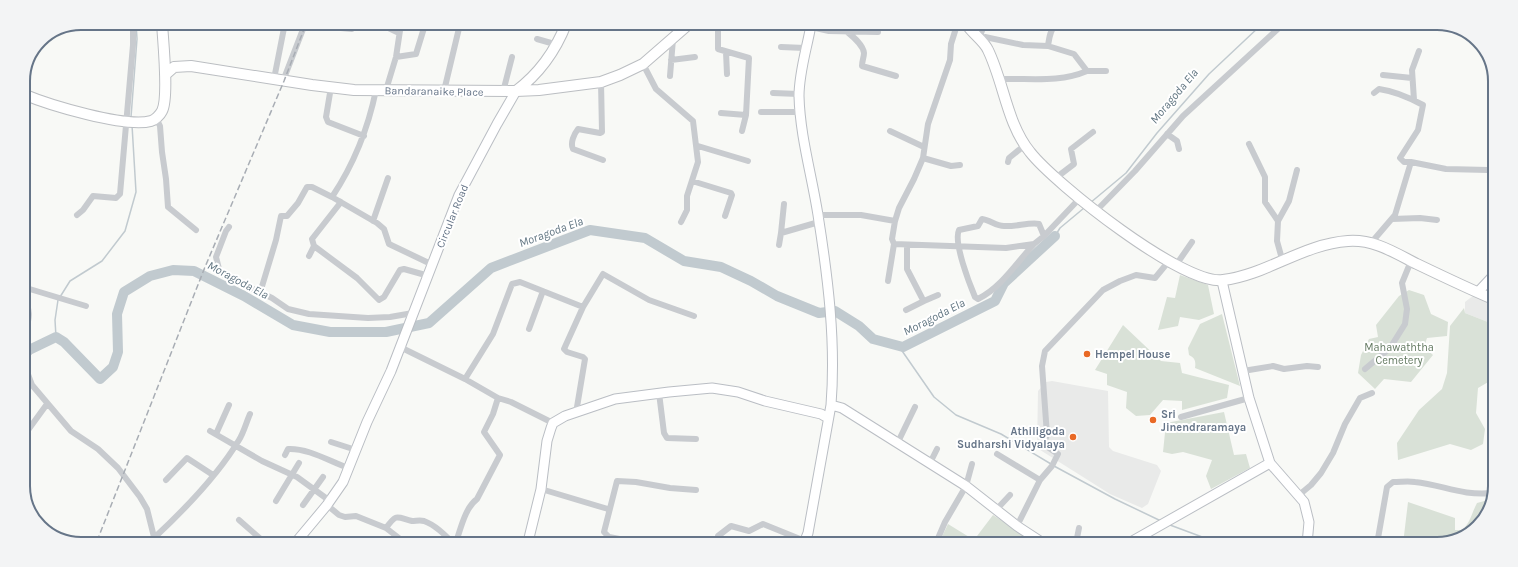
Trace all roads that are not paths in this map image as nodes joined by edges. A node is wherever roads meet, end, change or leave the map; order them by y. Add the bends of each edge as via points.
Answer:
1 (133, 30) edge
2 (162, 30) edge
3 (284, 30) edge
4 (302, 30) edge
5 (393, 30) edge
6 (400, 30) edge
7 (423, 30) edge
8 (459, 30) edge
9 (562, 30) edge
10 (683, 30) edge
11 (718, 30) edge
12 (810, 30) edge
13 (829, 30) edge
14 (955, 30) edge
15 (971, 30) edge
16 (982, 30) edge
17 (1052, 30) edge
18 (1277, 30) edge
19 (846, 31) junction
20 (878, 32) dead end
21 (399, 33) junction
22 (537, 39) dead end
23 (979, 39) junction
24 (673, 40) junction
25 (558, 45) junction
26 (1048, 46) junction
27 (781, 47) dead end
28 (805, 48) junction
29 (1419, 51) dead end
30 (726, 52) junction
31 (396, 57) junction
32 (512, 57) dead end
33 (695, 57) dead end
34 (671, 60) junction
35 (643, 64) junction
36 (1087, 71) junction
37 (1106, 71) dead end
38 (727, 74) dead end
39 (165, 75) junction
40 (1383, 75) dead end
41 (670, 76) dead end
42 (896, 76) dead end
43 (1412, 78) junction
44 (279, 80) junction
45 (1000, 80) junction
46 (601, 82) junction
47 (331, 88) junction
48 (381, 90) junction
49 (444, 91) junction
50 (503, 92) junction
51 (516, 92) junction
52 (773, 93) dead end
53 (1374, 93) dead end
54 (799, 94) junction
55 (30, 96) edge
56 (1414, 100) junction
57 (761, 112) dead end
58 (800, 112) junction
59 (721, 113) dead end
60 (746, 115) junction
61 (156, 118) junction
62 (127, 121) junction
63 (742, 131) dead end
64 (890, 131) dead end
65 (1093, 132) dead end
66 (1167, 134) junction
67 (364, 136) junction
68 (1249, 144) dead end
69 (698, 146) junction
70 (1025, 146) junction
71 (924, 147) junction
72 (1180, 150) dead end
73 (923, 158) junction
74 (602, 160) dead end
75 (748, 161) dead end
76 (1008, 162) dead end
77 (1411, 162) junction
78 (960, 165) dead end
79 (1297, 170) dead end
80 (1488, 170) dead end
81 (1057, 177) junction
82 (388, 178) dead end
83 (692, 181) junction
84 (332, 197) junction
85 (1081, 199) junction
86 (341, 202) junction
87 (784, 204) dead end
88 (1094, 211) junction
89 (77, 215) dead end
90 (725, 216) dead end
91 (819, 219) junction
92 (1392, 219) junction
93 (1437, 220) dead end
94 (373, 221) junction
95 (895, 221) junction
96 (1278, 221) junction
97 (682, 222) dead end
98 (229, 227) dead end
99 (196, 230) dead end
100 (781, 234) junction
101 (1044, 236) junction
102 (1192, 242) dead end
103 (1371, 243) junction
104 (894, 244) junction
105 (1034, 244) junction
106 (779, 245) dead end
107 (907, 245) junction
108 (314, 246) junction
109 (960, 246) junction
110 (309, 256) dead end
111 (1282, 260) junction
112 (1411, 261) junction
113 (1173, 263) junction
114 (433, 264) junction
115 (429, 276) junction
116 (888, 281) dead end
117 (1222, 281) junction
118 (1488, 282) edge
119 (30, 289) edge
120 (543, 291) junction
121 (1478, 292) junction
122 (260, 293) junction
123 (938, 295) dead end
124 (1488, 296) edge
125 (924, 301) junction
126 (86, 306) dead end
127 (583, 307) junction
128 (906, 310) dead end
129 (414, 312) junction
130 (694, 316) dead end
131 (528, 329) dead end
132 (400, 347) junction
133 (1318, 367) dead end
134 (1365, 369) dead end
135 (1243, 371) junction
136 (30, 379) edge
137 (465, 379) junction
138 (659, 393) junction
139 (1372, 393) dead end
140 (498, 398) junction
141 (1249, 398) junction
142 (47, 404) junction
143 (229, 405) dead end
144 (830, 405) junction
145 (915, 407) dead end
146 (576, 413) junction
147 (250, 414) dead end
148 (1181, 417) dead end
149 (828, 418) junction
150 (553, 423) junction
151 (30, 427) edge
152 (210, 431) dead end
153 (217, 433) junction
154 (696, 440) dead end
155 (331, 442) dead end
156 (898, 442) junction
157 (236, 445) junction
158 (937, 449) dead end
159 (356, 450) junction
160 (997, 454) dead end
161 (285, 455) dead end
162 (299, 463) dead end
163 (930, 463) junction
164 (1270, 463) junction
165 (972, 464) dead end
166 (348, 468) junction
167 (292, 474) junction
168 (213, 475) junction
169 (323, 477) dead end
170 (166, 480) dead end
171 (1040, 480) junction
172 (966, 486) junction
173 (315, 489) junction
174 (541, 489) junction
175 (696, 490) dead end
176 (1488, 493) edge
177 (1010, 495) dead end
178 (1299, 495) junction
179 (276, 501) dead end
180 (329, 503) junction
181 (303, 505) dead end
182 (608, 509) junction
183 (996, 510) junction
184 (239, 520) dead end
185 (1017, 526) junction
186 (386, 528) junction
187 (1079, 528) dead end
188 (153, 537) edge
189 (157, 537) edge
190 (258, 537) edge
191 (299, 537) edge
192 (398, 537) edge
193 (446, 537) edge
194 (458, 537) edge
195 (529, 537) edge
196 (609, 537) edge
197 (718, 537) edge
198 (792, 537) edge
199 (806, 537) edge
200 (939, 537) edge
201 (1034, 537) edge
202 (1077, 537) edge
203 (1140, 537) edge
204 (1308, 537) edge
205 (1378, 537) edge

1 - 62 street
2 - 39 main road
3 - 44 street
4 - 44 street
5 - 21 street
6 - 21 street
7 - 31 street via 416,54
8 - 49 street
9 - 25 main road
10 - 24 main road, Bandaranaike Place
11 - 30 street via 717,48
12 - 28 street
13 - 19 street
14 - 71 street via 950,60 932,110
15 - 23 main road
16 - 23 street
17 - 26 street
18 - 66 street via 1183,116
19 - 20 street
19 - 42 street via 862,48 862,66
21 - 31 street
22 - 25 street
23 - 26 street via 985,37 1022,45
23 - 45 main road via 988,48
24 - 34 street
24 - 35 main road, Bandaranaike Place
25 - 51 main road via 547,62
26 - 36 street via 1074,54
27 - 28 street
28 - 54 street
29 - 43 street via 1412,70
30 - 38 street
30 - 60 street via 749,58
31 - 48 street
32 - 50 street
33 - 34 street
34 - 41 street
35 - 46 main road, Bandaranaike Place
35 - 69 street via 656,89 694,121
36 - 37 street
36 - 45 street via 1074,77 1054,80
39 - 44 main road, Bandaranaike Place via 174,67 191,66
39 - 61 main road via 163,110
40 - 43 street
43 - 56 street
44 - 47 main road, Bandaranaike Place
45 - 70 main road via 1010,113
46 - 51 main road, Bandaranaike Place
46 - 74 street via 602,132 578,129 572,146 573,149
47 - 48 main road, Bandaranaike Place
47 - 67 street via 326,117 328,122
48 - 49 main road, Bandaranaike Place
48 - 67 street
49 - 50 main road, Bandaranaike Place
50 - 51 main road, Bandaranaike Place
51 - 114 street, Circular Road via 459,195
52 - 54 street
53 - 56 street via 1379,89 1385,90
54 - 58 street
55 - 62 main road via 64,108
56 - 77 street via 1423,105 1418,130 1400,158 1404,162
57 - 58 street
58 - 91 street
59 - 60 street
60 - 63 street
61 - 62 main road via 152,121
61 - 99 street via 160,126 168,207
62 - 89 street via 120,194 116,198 93,196
64 - 71 street
65 - 81 street via 1071,149 1074,164
66 - 72 street via 1177,141
66 - 88 street
67 - 84 street via 352,164
68 - 96 street via 1266,177 1265,202
69 - 75 street
69 - 83 street via 698,167
70 - 76 street via 1009,158
70 - 81 main road
71 - 73 street
73 - 78 street via 951,166
73 - 95 street
77 - 80 street via 1446,169
77 - 92 street
79 - 96 street via 1290,200
81 - 85 main road
82 - 94 street
83 - 90 street via 731,193
83 - 97 street
84 - 86 street
84 - 122 street via 307,187 292,211 287,216 281,216
85 - 88 main road
85 - 101 street
86 - 94 street
86 - 108 street via 312,239
87 - 100 street
88 - 113 main road
91 - 95 street via 861,216
91 - 100 street
91 - 144 street via 830,297
92 - 93 street
92 - 103 street
94 - 114 street via 384,229 390,244
95 - 104 street via 892,239
96 - 111 street via 1277,241
98 - 122 street via 216,257 220,273
100 - 106 street
101 - 105 street
101 - 109 street via 1039,224 1021,227 1002,226 982,219 978,226 960,230
102 - 113 street
103 - 111 main road via 1348,241 1322,246
103 - 112 main road via 1390,249
104 - 107 street
104 - 116 street
105 - 109 street via 1006,248
105 - 109 street via 1001,282 987,295 978,299 975,298 970,284
107 - 109 street
107 - 125 street via 907,269
108 - 110 street
108 - 115 street via 357,278 379,300 384,297 400,270
111 - 117 main road
112 - 121 main road
112 - 134 street via 1402,283 1407,309 1405,324 1390,348
113 - 117 main road via 1210,279
113 - 171 street via 1155,278 1136,275 1103,290 1045,351 1042,366 1047,435 1043,444 1058,454
114 - 115 street, Circular Road
115 - 129 street, Circular Road
117 - 135 street
118 - 121 street
119 - 126 street
120 - 127 street
120 - 131 street
120 - 137 street via 520,282 512,284 492,334
121 - 124 main road
122 - 129 street via 288,309 322,316 390,317
123 - 125 street
125 - 128 street
127 - 130 street via 600,276 606,274 649,300
127 - 146 street via 564,349 585,359
129 - 132 street, Circular Road
132 - 137 street
132 - 159 street, Circular Road
133 - 135 street via 1273,366
135 - 141 street
136 - 142 street
137 - 140 street
138 - 146 street via 615,399
138 - 149 street via 712,388 738,392
138 - 154 street via 664,433 667,438
139 - 178 street via 1360,398 1321,473
140 - 150 street
140 - 194 street via 484,432 500,455 477,499 472,502
141 - 148 street
141 - 164 street
142 - 151 street
142 - 188 street via 71,431 98,449 118,468 147,509
143 - 153 street
144 - 149 street
144 - 156 street via 842,408
145 - 156 street
146 - 150 street
147 - 157 street
149 - 199 street
150 - 174 street via 547,441
152 - 153 street
153 - 157 street
155 - 159 street
156 - 163 street
157 - 167 street via 262,461
157 - 168 street
158 - 163 street
159 - 166 street, Circular Road
160 - 171 street
161 - 166 street via 288,450 295,449
162 - 167 street
163 - 172 street
164 - 178 street
164 - 203 street
165 - 172 street
166 - 180 street, Circular Road via 343,482
167 - 173 street
167 - 179 street
168 - 170 street via 187,458
168 - 189 street
169 - 173 street
171 - 185 street
172 - 183 street
172 - 200 street
173 - 180 street
173 - 181 street
174 - 182 street
174 - 195 street
175 - 182 street via 617,481
176 - 205 street via 1456,492 1416,482 1393,482 1387,487
177 - 183 street
178 - 204 street via 1304,502 1309,522
180 - 186 street via 339,515 356,516
180 - 191 street, Circular Road
182 - 196 street via 604,532
183 - 185 street
184 - 190 street
185 - 201 street
186 - 192 street
186 - 193 street via 400,516 422,520
187 - 202 street
197 - 198 street via 731,526 749,531 762,524

